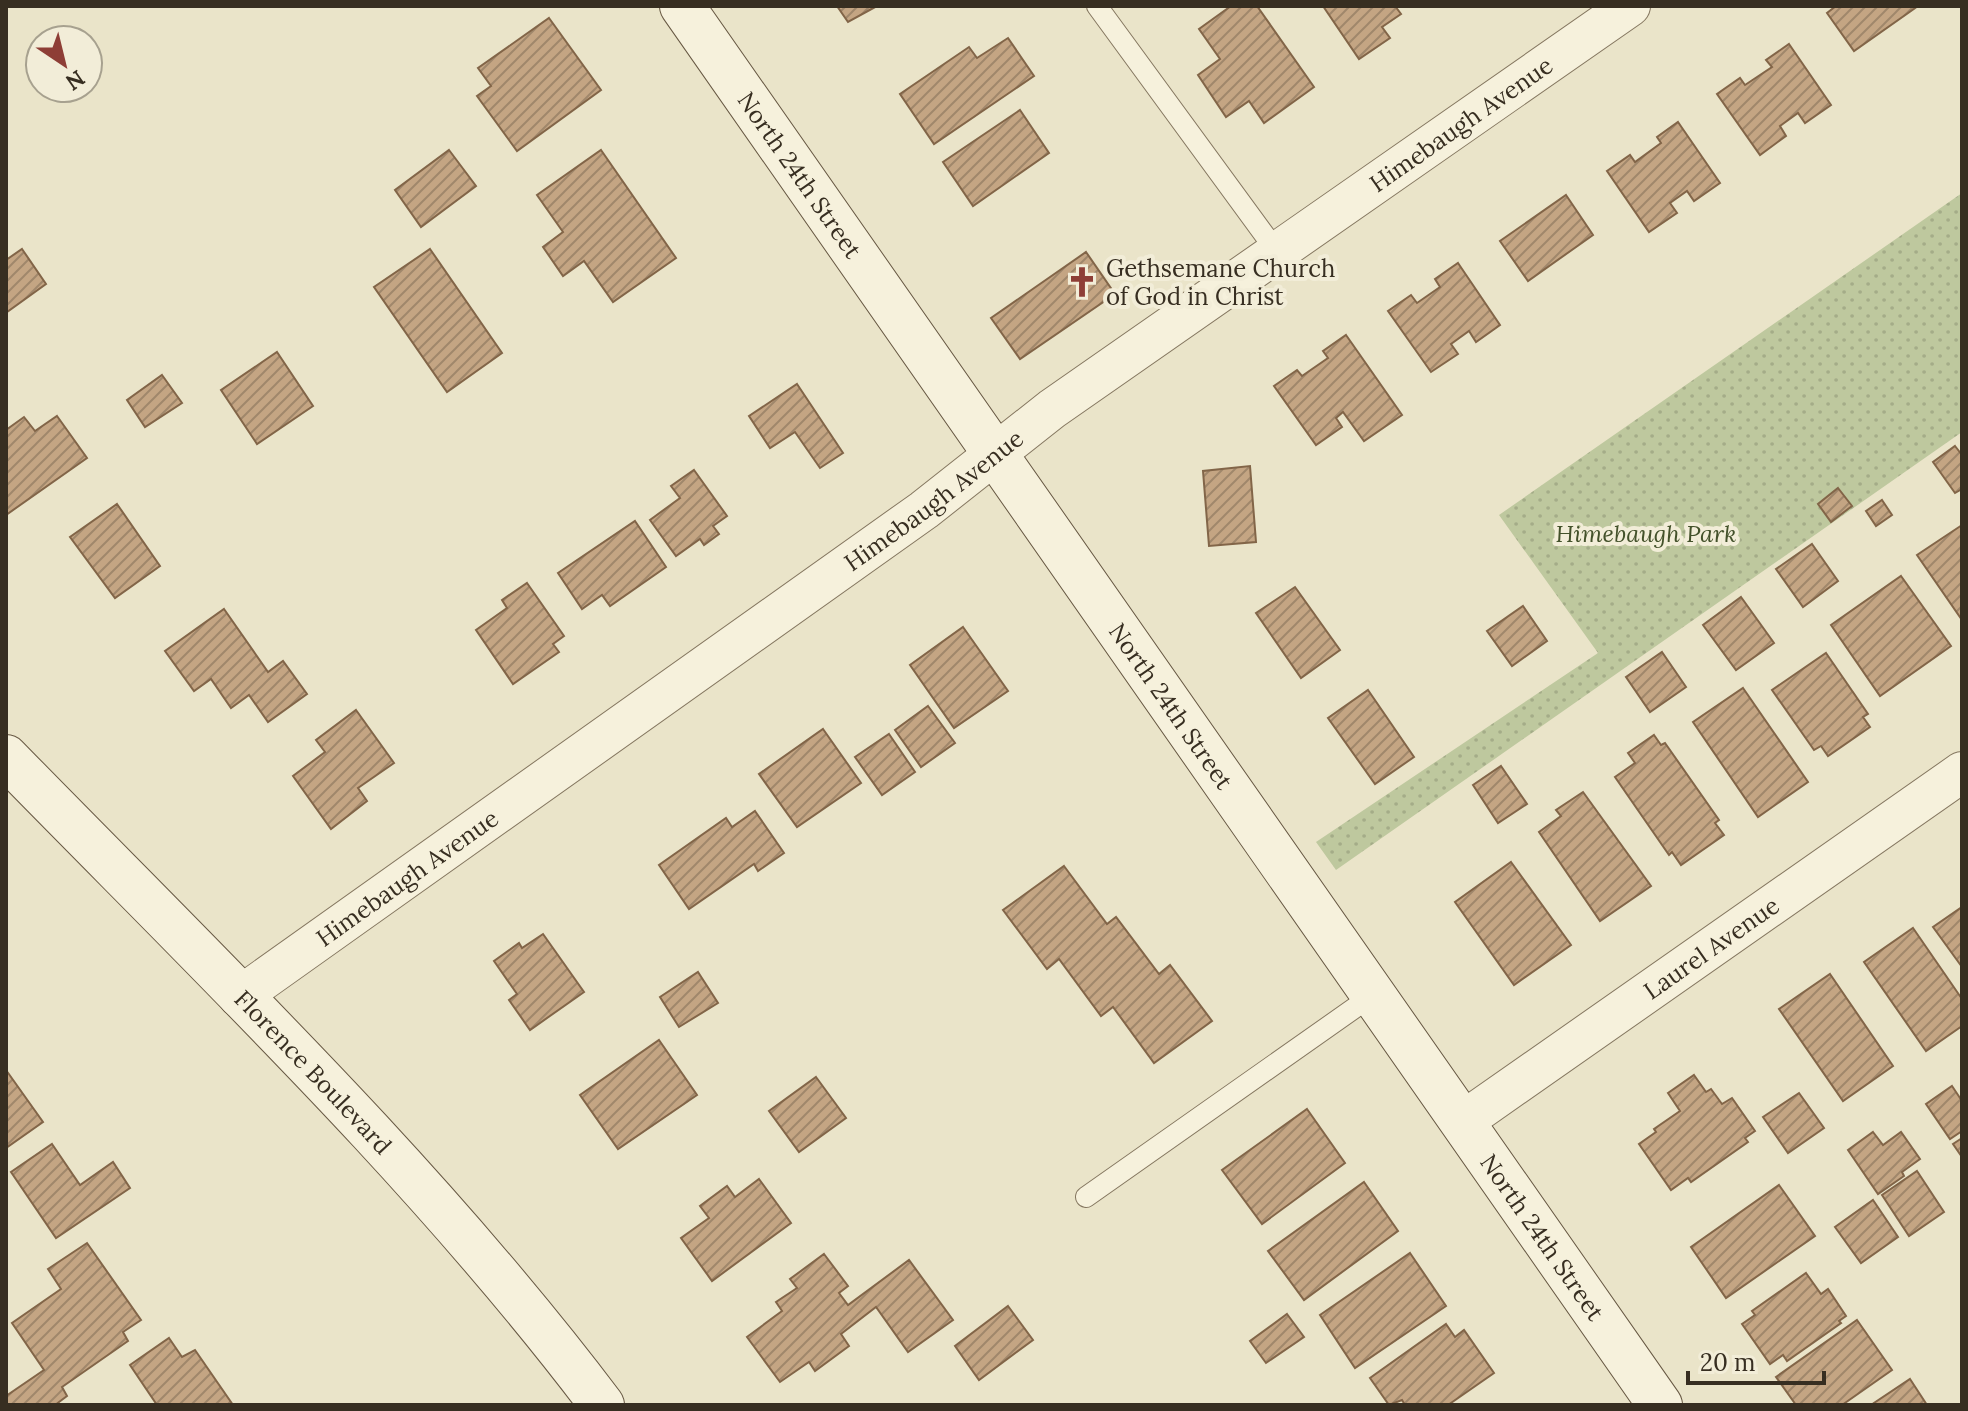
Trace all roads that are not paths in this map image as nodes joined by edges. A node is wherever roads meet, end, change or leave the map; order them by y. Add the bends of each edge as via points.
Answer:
1 (682, 6) edge
2 (1097, 6) edge
3 (1630, 6) edge
4 (1277, 252) junction
5 (996, 454) junction
6 (6, 757) edge
7 (1962, 772) edge
8 (1373, 995) junction
9 (239, 997) junction
10 (1462, 1122) junction
11 (1086, 1197) dead end
12 (602, 1405) edge
13 (1660, 1405) edge

1 - 5 street, North 24th Street
2 - 4 lane
3 - 4 street, Himebaugh Avenue
4 - 5 street, Himebaugh Avenue
5 - 8 street, North 24th Street
5 - 9 street, Himebaugh Avenue
6 - 9 street, Florence Boulevard
7 - 10 street, Laurel Avenue
8 - 10 street, North 24th Street
8 - 11 lane
9 - 12 street, Florence Boulevard via 486,1261
10 - 13 street, North 24th Street

